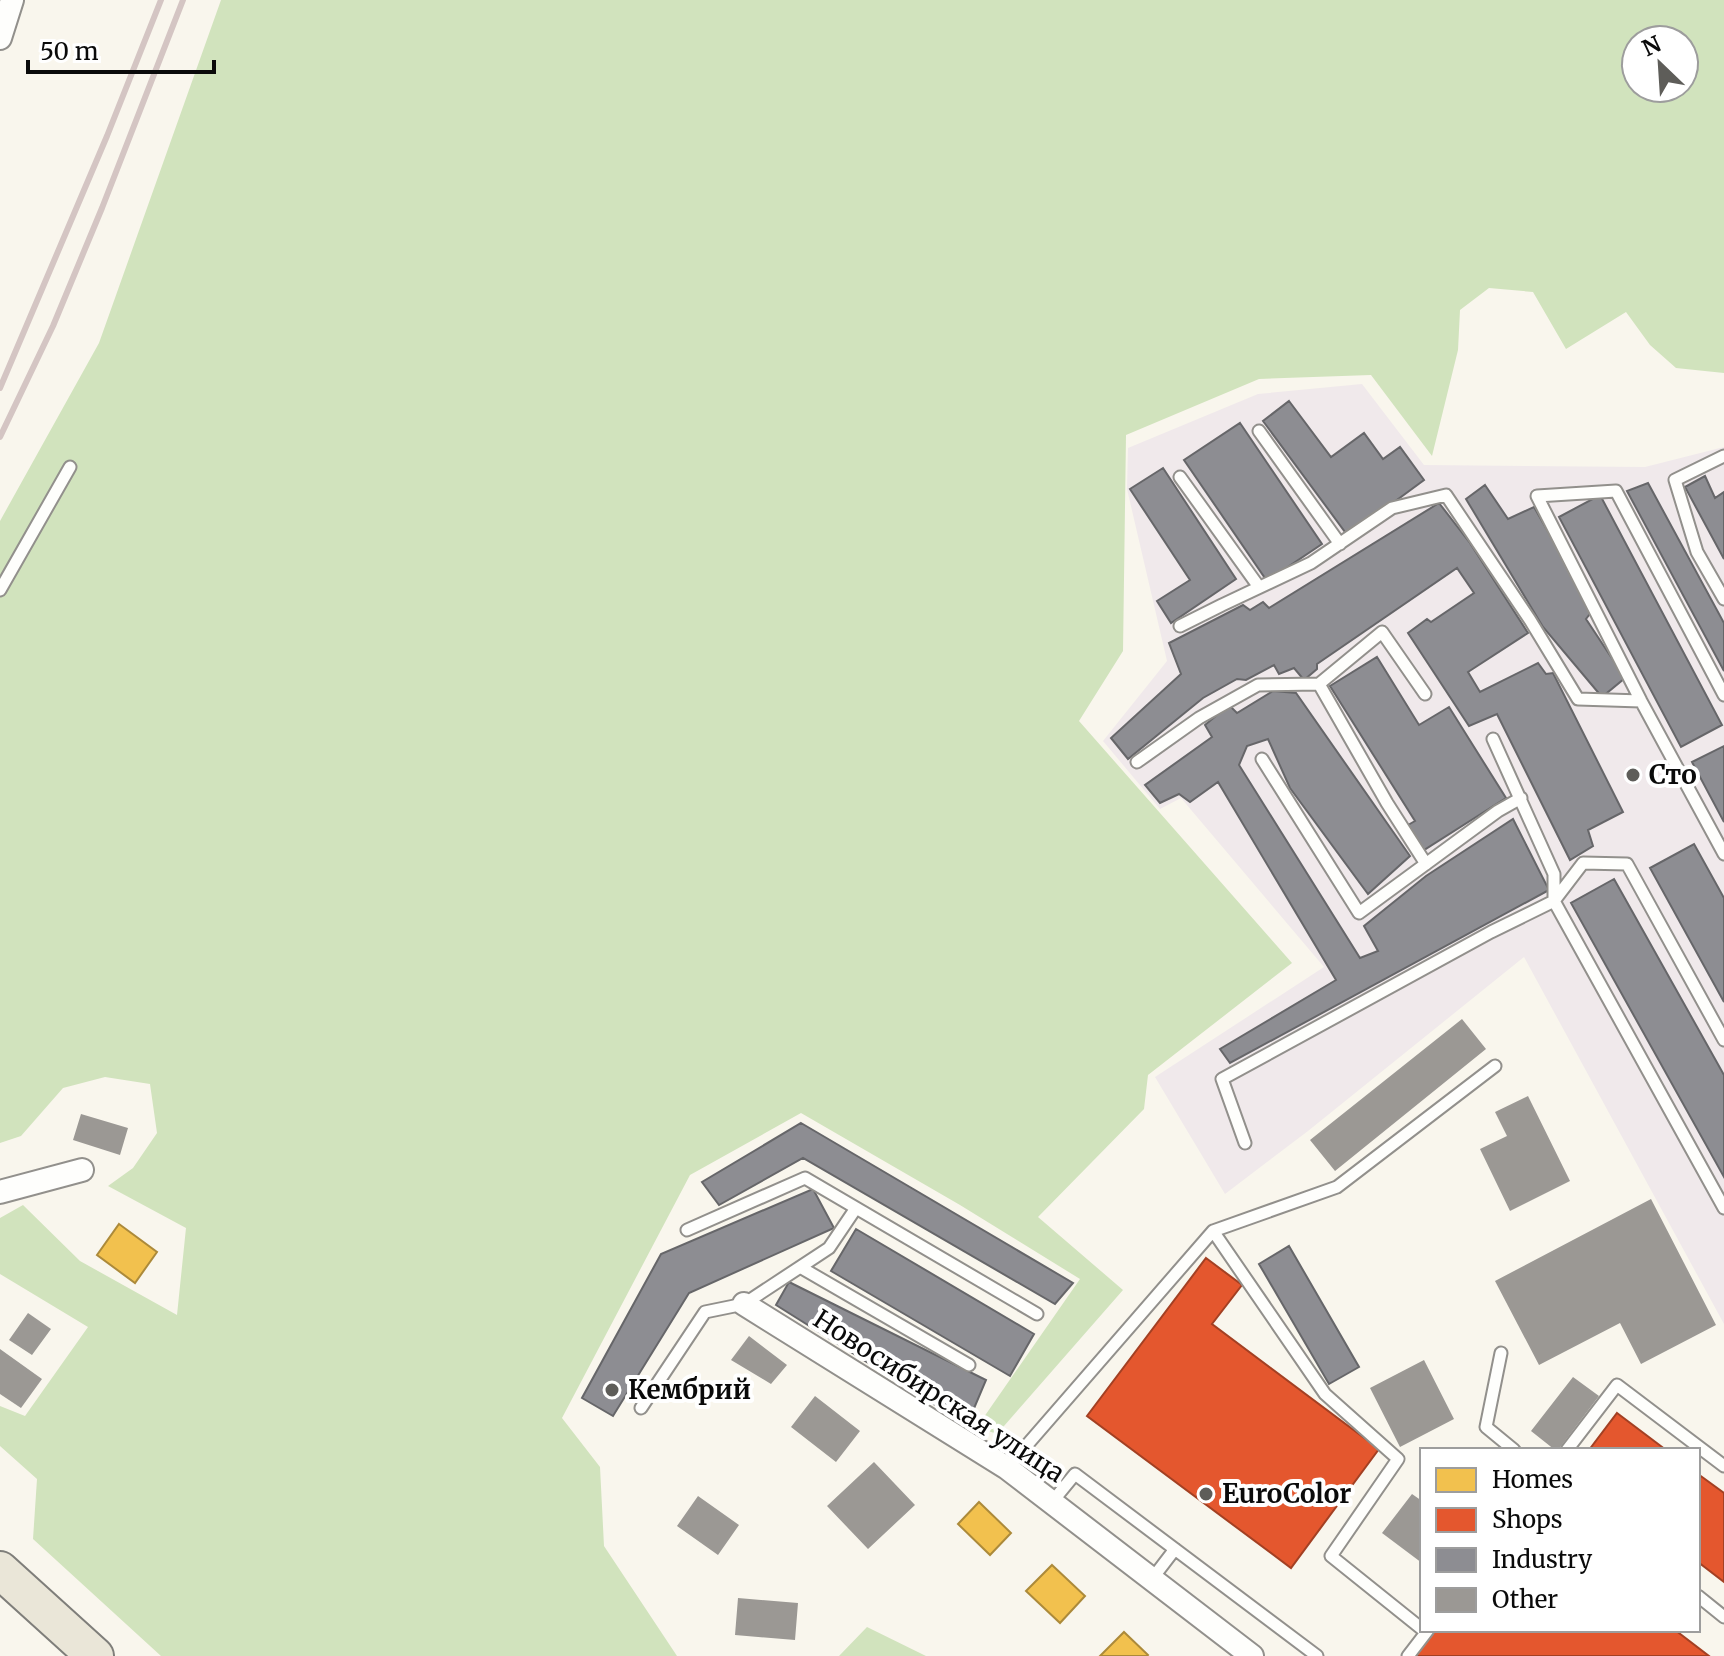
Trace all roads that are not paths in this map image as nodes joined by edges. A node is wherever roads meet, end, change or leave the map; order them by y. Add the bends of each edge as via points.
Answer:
1 (12, 0) edge
2 (0, 38) edge
3 (1259, 431) dead end
4 (1724, 456) edge
5 (70, 467) dead end
6 (1180, 477) dead end
7 (1340, 544) junction
8 (1259, 587) junction
9 (0, 590) edge
10 (1724, 599) edge
11 (1180, 626) dead end
12 (1319, 684) junction
13 (1425, 694) dead end
14 (1724, 695) edge
15 (1641, 701) junction
16 (1493, 739) dead end
17 (1262, 759) dead end
18 (1137, 762) dead end
19 (1521, 798) junction
20 (1724, 854) edge
21 (1426, 864) junction
22 (1554, 901) junction
23 (1724, 1040) edge
24 (1495, 1066) dead end
25 (1245, 1143) dead end
26 (82, 1170) dead end
27 (0, 1192) edge
28 (856, 1208) junction
29 (1724, 1208) edge
30 (687, 1230) dead end
31 (1213, 1231) junction
32 (800, 1267) junction
33 (744, 1304) junction
34 (1037, 1314) dead end
35 (1501, 1353) dead end
36 (969, 1365) dead end
37 (641, 1408) dead end
38 (1512, 1448) edge
39 (1569, 1448) edge
40 (1724, 1466) edge
41 (1007, 1468) junction
42 (1052, 1502) junction
43 (1175, 1549) junction
44 (0, 1570) edge
45 (1152, 1579) junction
46 (1700, 1598) edge
47 (1724, 1617) edge
48 (1420, 1626) edge
49 (1424, 1632) edge
50 (95, 1656) edge
51 (1252, 1656) edge
52 (1317, 1656) edge
53 (1408, 1656) edge

1 - 2 street
3 - 7 lane
4 - 10 lane via 1675,480 1697,552
5 - 9 lane
6 - 8 lane
7 - 8 lane
7 - 15 lane via 1392,508 1446,495 1578,699
8 - 11 lane
12 - 13 lane via 1382,632
12 - 18 lane via 1258,685
12 - 21 lane
14 - 15 lane via 1616,491 1537,496
15 - 20 lane
16 - 19 lane
17 - 21 lane via 1359,913
19 - 21 lane
19 - 22 lane via 1554,874
22 - 23 lane via 1583,863 1627,864
22 - 25 lane via 1222,1079
22 - 29 lane
24 - 31 lane via 1337,1187
26 - 27 street
28 - 30 lane via 805,1178
28 - 32 lane via 829,1248
28 - 34 lane
31 - 41 lane
31 - 48 lane via 1325,1394 1398,1459 1331,1556
32 - 33 lane
32 - 36 lane
33 - 37 lane via 705,1312
33 - 41 street, Новосибирская улица
35 - 38 lane via 1486,1427
39 - 40 lane via 1617,1385
41 - 42 street, Новосибирская улица
42 - 43 lane via 1075,1474
42 - 45 street, Новосибирская улица
43 - 45 lane
43 - 52 lane
44 - 50 main road
45 - 51 street, Новосибирская улица
46 - 47 lane
49 - 53 lane

